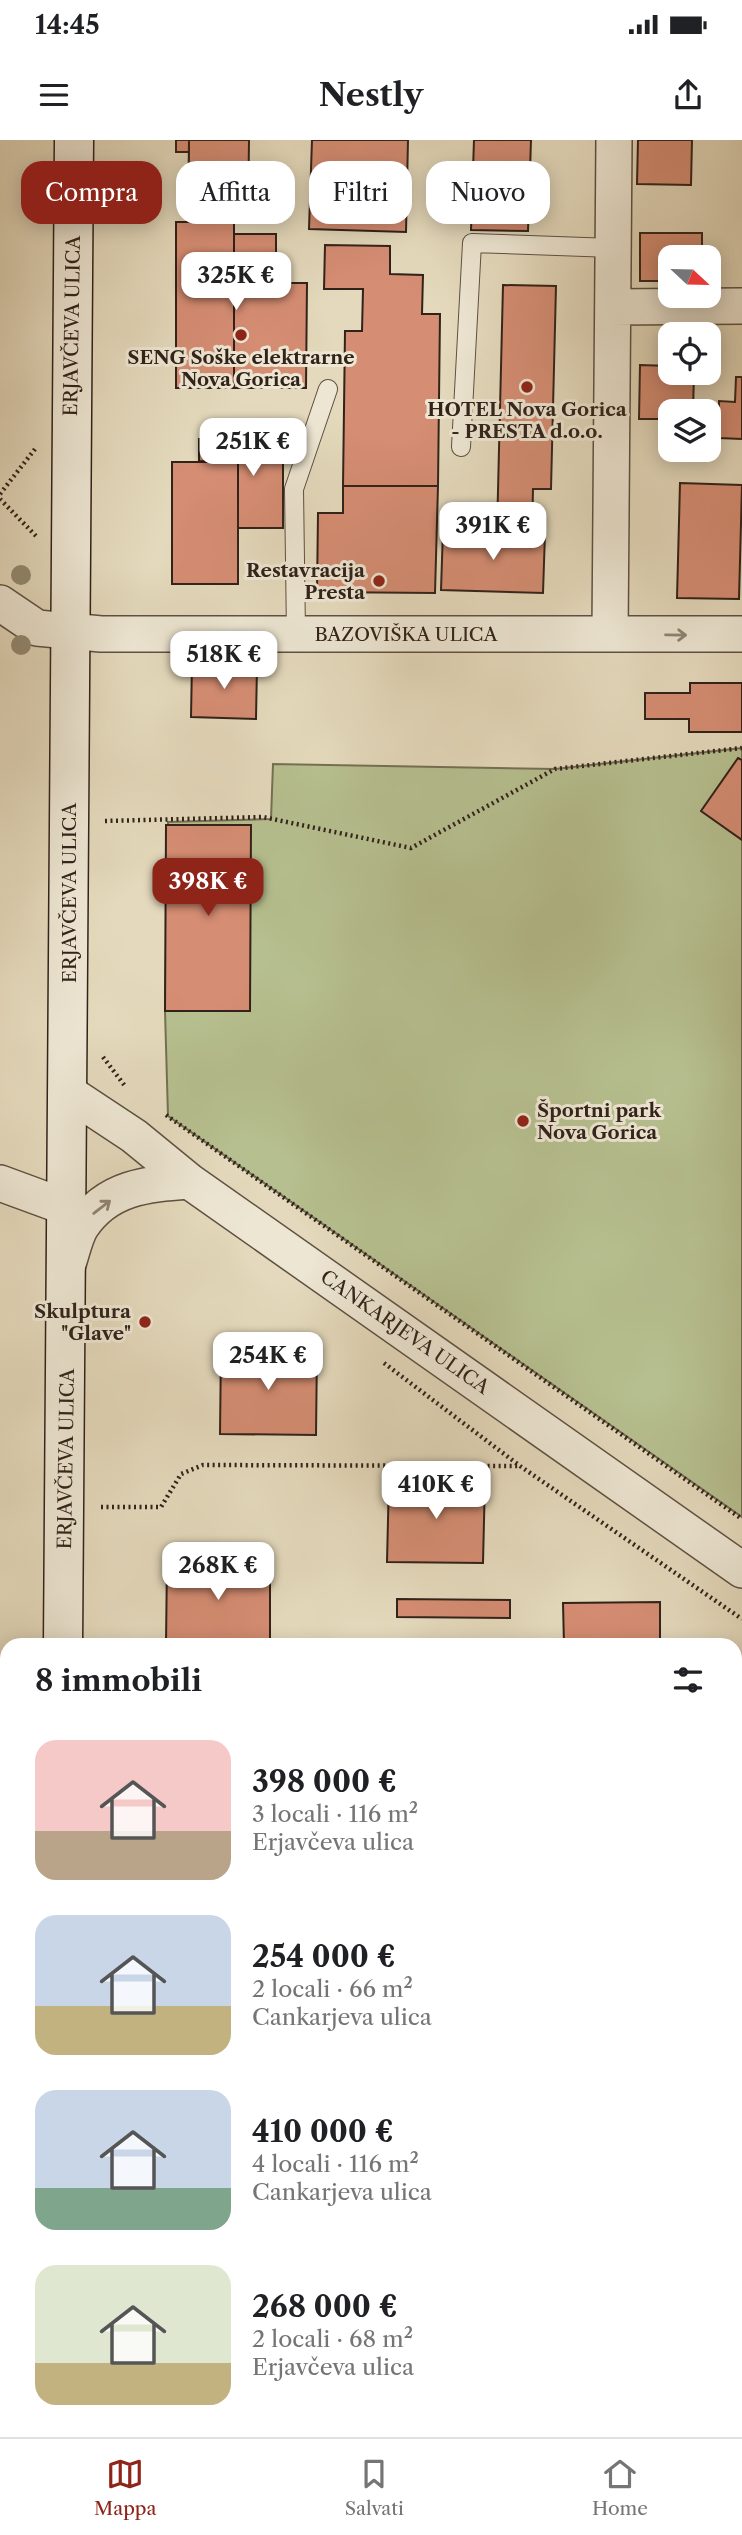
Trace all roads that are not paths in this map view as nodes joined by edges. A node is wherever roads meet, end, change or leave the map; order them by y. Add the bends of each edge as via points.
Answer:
1 (74, 140) edge
2 (614, 140) edge
3 (613, 247) junction
4 (742, 306) edge
5 (613, 307) junction
6 (328, 389) dead end
7 (461, 447) dead end
8 (0, 603) edge
9 (69, 631) junction
10 (296, 634) junction
11 (610, 634) junction
12 (742, 634) edge
13 (69, 1093) junction
14 (190, 1181) junction
15 (0, 1183) edge
16 (68, 1208) junction
17 (68, 1264) junction
18 (742, 1570) edge
19 (63, 1638) edge

1 - 9 main road, ERJAVČEVA ULICA
2 - 3 street
3 - 5 street
3 - 7 lane via 472,243
4 - 5 street
5 - 11 street
6 - 10 lane via 294,489
8 - 9 street, BAZOVIŠKA ULICA via 37,628
9 - 10 street, BAZOVIŠKA ULICA
9 - 13 main road, ERJAVČEVA ULICA
10 - 11 street, BAZOVIŠKA ULICA
11 -> 12 street, BAZOVIŠKA ULICA
13 - 14 street, CANKARJEVA ULICA
13 - 16 main road, ERJAVČEVA ULICA
17 -> 14 street via 81,1228 95,1211 127,1188
14 - 18 street, CANKARJEVA ULICA
15 - 16 street
16 - 17 main road, ERJAVČEVA ULICA
17 - 19 main road, ERJAVČEVA ULICA

